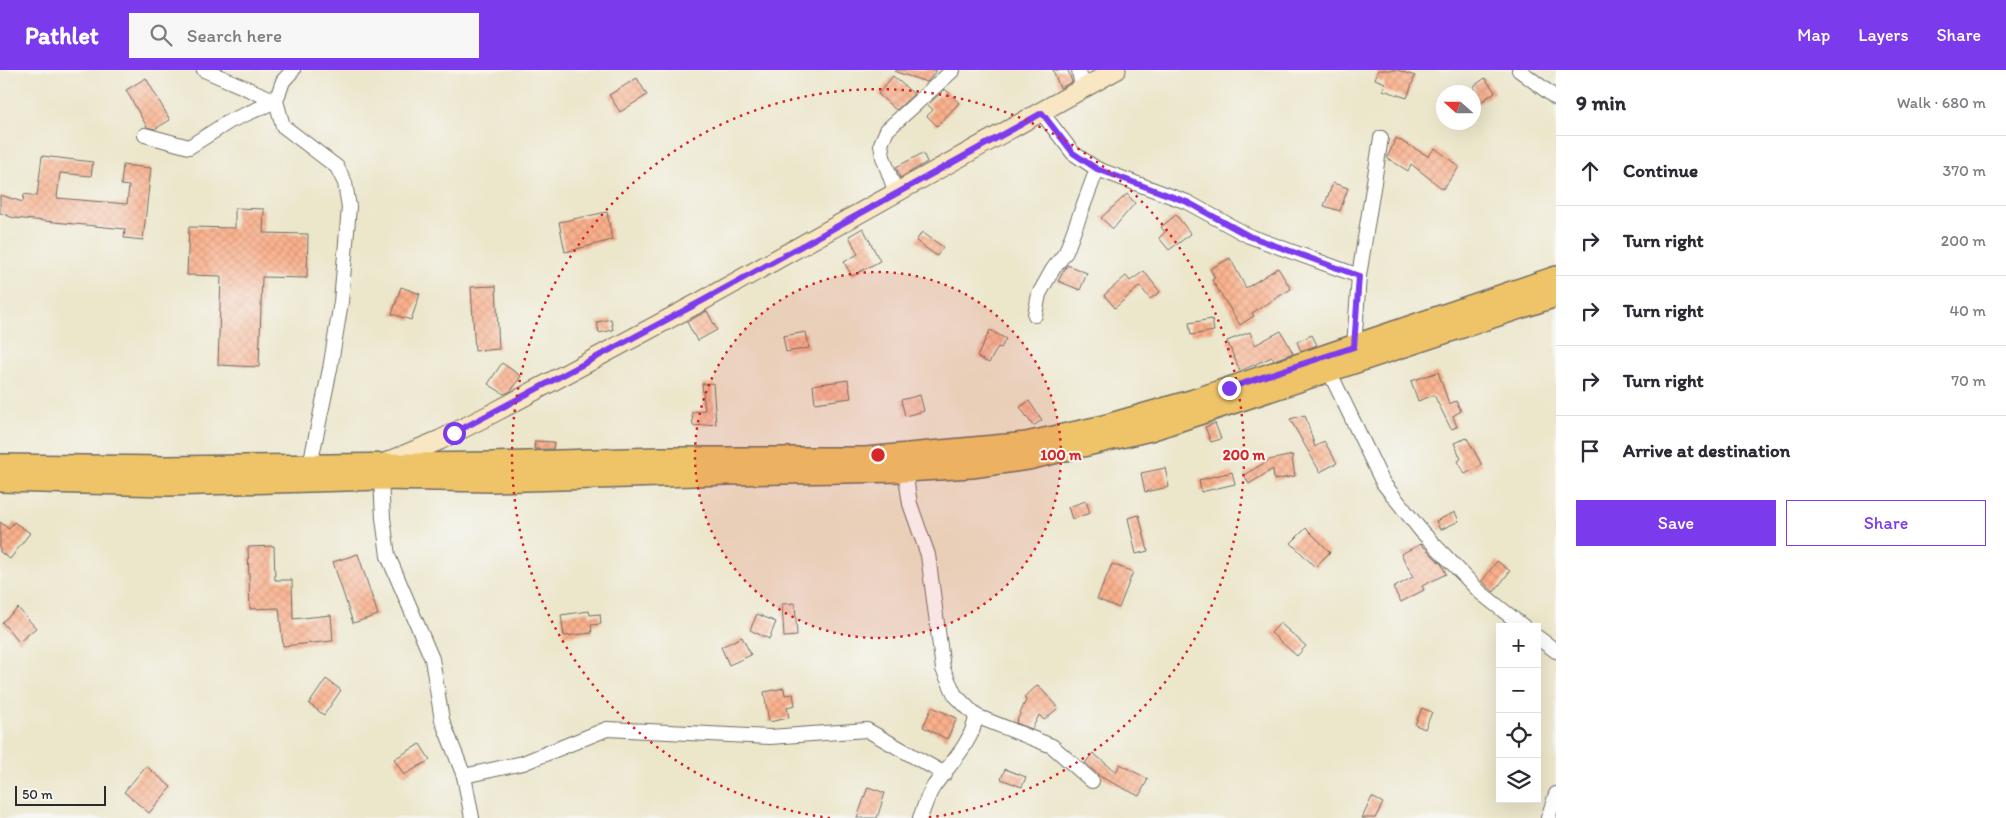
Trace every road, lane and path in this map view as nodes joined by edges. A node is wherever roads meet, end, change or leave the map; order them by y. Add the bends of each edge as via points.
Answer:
1 (204, 70) edge
2 (293, 70) edge
3 (953, 70) edge
4 (1116, 70) edge
5 (1519, 70) edge
6 (1080, 79) edge
7 (1556, 98) edge
8 (276, 101) junction
9 (1042, 113) junction
10 (144, 135) dead end
11 (1381, 138) dead end
12 (1097, 169) junction
13 (896, 193) junction
14 (1359, 276) junction
15 (1556, 277) edge
16 (1556, 296) edge
17 (1035, 315) dead end
18 (1354, 347) junction
19 (1329, 371) junction
20 (310, 465) junction
21 (0, 466) edge
22 (542, 470) junction
23 (904, 471) junction
24 (382, 472) junction
25 (0, 481) edge
26 (1519, 623) edge
27 (1541, 640) edge
28 (1556, 651) edge
29 (976, 716) junction
30 (945, 774) junction
31 (464, 776) junction
32 (1092, 781) dead end
33 (1556, 794) edge
34 (472, 818) edge
35 (920, 818) edge
36 (1548, 818) edge

1 - 8 street
2 - 8 street via 283,81
3 - 13 street via 887,130 882,157
4 - 6 main road
5 - 7 street
6 - 9 main road
8 - 10 street via 230,121 189,147
8 - 20 street via 283,126 337,167 345,183 349,207 341,302
9 - 12 street via 1073,153
9 - 13 main road
11 - 14 street
12 - 14 street via 1187,202 1249,236
12 - 17 street via 1066,252 1040,294
13 - 24 main road
14 - 18 street
15 - 18 main road
16 - 19 main road
18 - 22 main road via 1146,415 1026,444 865,458 659,458
19 - 23 main road via 1200,415 1104,443 972,467
19 - 26 street via 1383,483 1422,532 1481,594
20 - 21 main road
20 - 24 main road
22 - 23 main road
22 - 24 main road
23 - 29 street via 910,504 928,555 943,669 955,695
24 - 25 main road via 168,485
24 - 31 street via 388,556 432,659 442,720
27 - 28 street
29 - 30 street via 974,729
29 - 32 street via 1052,746
30 - 31 street via 867,730 770,737 607,729 523,763
30 - 35 street via 933,787
31 - 34 street
33 - 36 street

